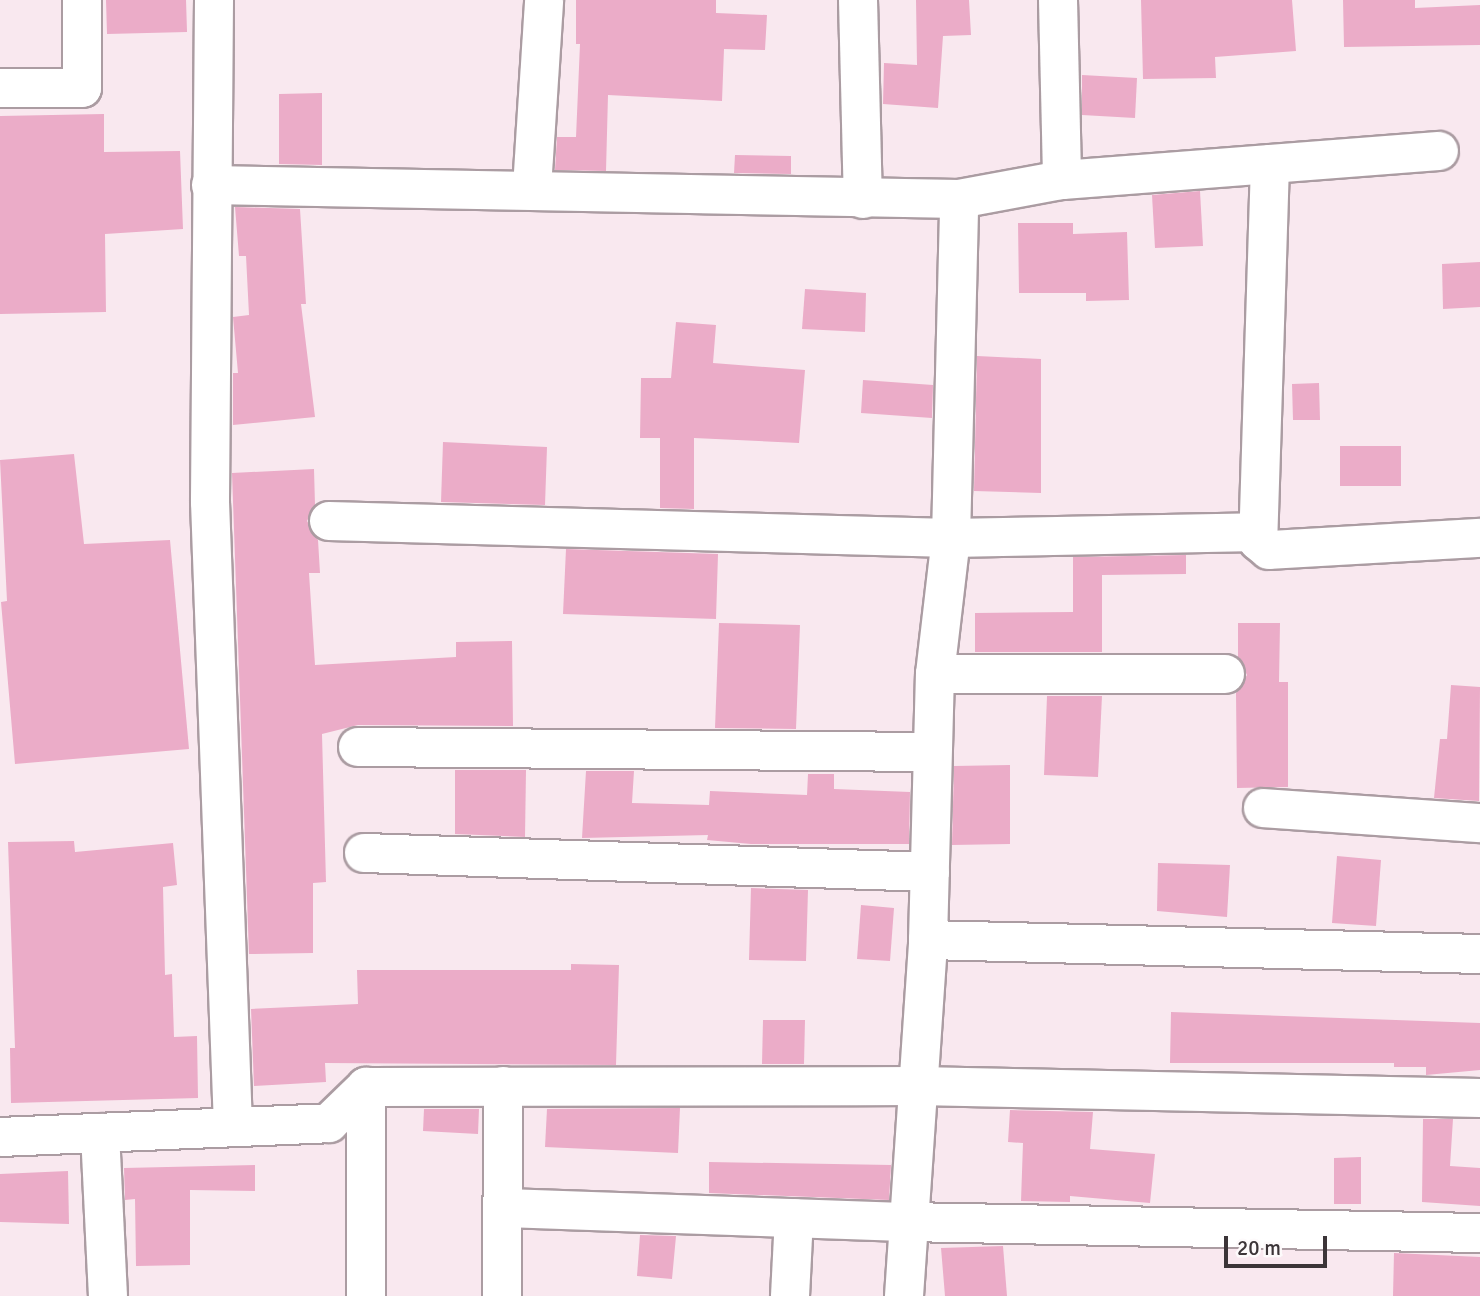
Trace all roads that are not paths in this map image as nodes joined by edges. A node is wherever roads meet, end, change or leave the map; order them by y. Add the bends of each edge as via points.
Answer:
1 (82, 0) edge
2 (214, 0) edge
3 (544, 0) edge
4 (858, 0) edge
5 (1058, 0) edge
6 (0, 88) edge
7 (1439, 151) dead end
8 (1270, 164) junction
9 (1062, 180) junction
10 (211, 185) junction
11 (532, 188) junction
12 (863, 199) junction
13 (958, 199) junction
14 (329, 521) dead end
15 (1258, 532) junction
16 (951, 538) junction
17 (1480, 538) edge
18 (935, 674) junction
19 (1225, 674) dead end
20 (358, 747) dead end
21 (932, 752) junction
22 (1263, 808) dead end
23 (1480, 823) edge
24 (363, 853) dead end
25 (930, 872) junction
26 (928, 940) junction
27 (1480, 954) edge
28 (503, 1086) junction
29 (918, 1086) junction
30 (366, 1087) junction
31 (1480, 1098) edge
32 (233, 1127) junction
33 (100, 1133) junction
34 (0, 1137) edge
35 (503, 1208) junction
36 (794, 1218) junction
37 (906, 1222) junction
38 (1480, 1233) edge
39 (108, 1296) edge
40 (366, 1296) edge
41 (502, 1296) edge
42 (790, 1296) edge
43 (904, 1296) edge

1 - 6 street via 82,88
2 - 10 street
3 - 11 street
4 - 12 street
5 - 9 street
7 - 8 street
8 - 9 street
8 - 15 street
9 - 13 street
10 - 11 street
10 - 32 street via 210,502
11 - 12 street
12 - 13 street
13 - 16 street
14 - 16 street
15 - 16 street
15 - 17 street via 1261,547 1269,550
16 - 18 street
18 - 19 street
18 - 21 street
20 - 21 street
21 - 25 street
22 - 23 street
24 - 25 street
25 - 26 street
26 - 27 street
26 - 29 street
28 - 29 street
28 - 30 street
28 - 35 street
29 - 31 street
29 - 37 street
30 - 32 street via 329,1123
30 - 40 street
32 - 33 street
33 - 34 street
33 - 39 street
35 - 36 street
35 - 41 street
36 - 37 street
36 - 42 street
37 - 38 street
37 - 43 street

